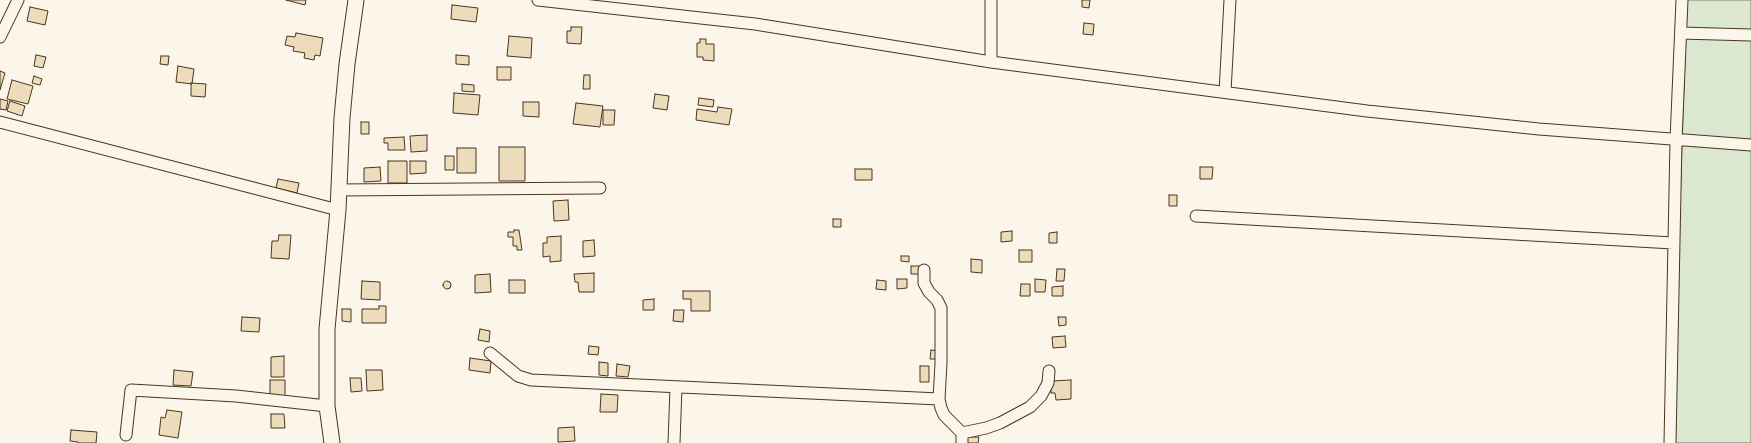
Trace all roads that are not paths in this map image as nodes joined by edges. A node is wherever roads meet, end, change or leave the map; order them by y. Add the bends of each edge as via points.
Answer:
1 (18, 0) edge
2 (356, 0) edge
3 (538, 0) edge
4 (991, 0) edge
5 (1230, 0) edge
6 (1682, 0) edge
7 (1681, 33) junction
8 (1751, 35) edge
9 (0, 37) edge
10 (991, 62) junction
11 (1225, 92) junction
12 (0, 122) edge
13 (1676, 140) junction
14 (1751, 145) edge
15 (600, 188) dead end
16 (338, 190) junction
17 (338, 210) junction
18 (1196, 216) dead end
19 (1673, 242) junction
20 (924, 270) dead end
21 (490, 353) dead end
22 (1049, 371) dead end
23 (676, 387) junction
24 (939, 399) junction
25 (327, 406) junction
26 (126, 435) dead end
27 (962, 438) edge
28 (332, 443) edge
29 (674, 443) edge
30 (1670, 443) edge

1 - 9 street
2 - 16 street via 347,64
3 - 10 street via 746,23
4 - 10 street
5 - 11 street
6 - 7 street
7 - 8 street
7 - 13 street
10 - 11 street
11 - 13 street via 1367,111
12 - 17 street
13 - 14 street
13 - 19 street
15 - 16 street
16 - 17 street
17 - 25 street via 326,329
18 - 19 street
19 - 30 street
20 - 24 street via 924,283 941,308
21 - 23 street via 518,376 531,380
22 - 27 street via 1048,383 1030,407
23 - 24 street
23 - 29 street
24 - 27 street via 944,415
25 - 26 street via 236,396 131,390
25 - 28 street

